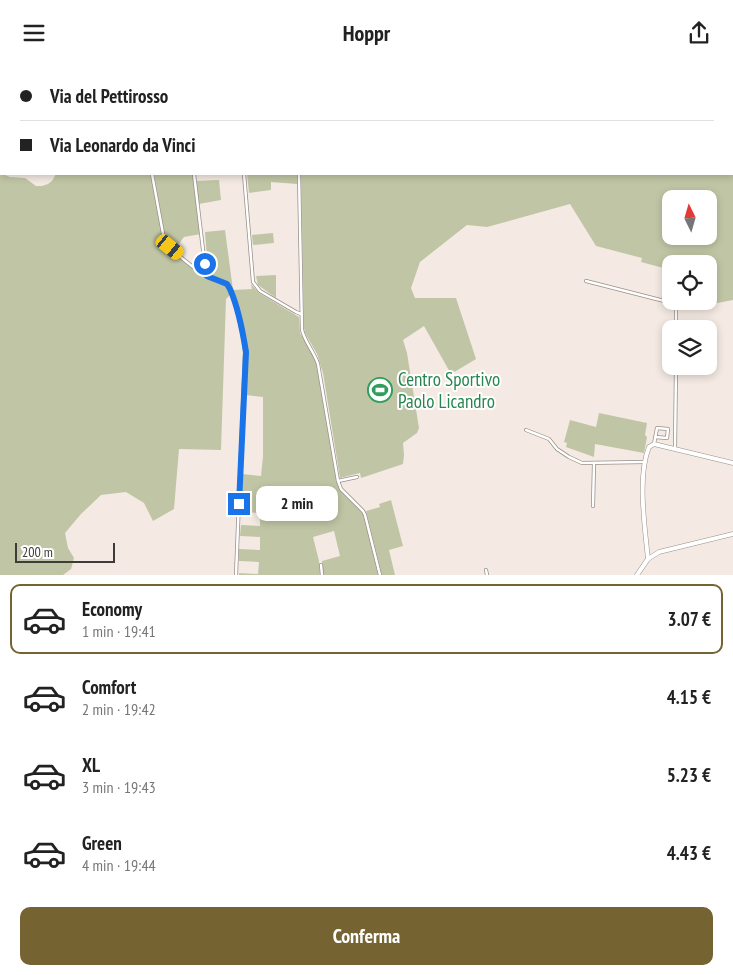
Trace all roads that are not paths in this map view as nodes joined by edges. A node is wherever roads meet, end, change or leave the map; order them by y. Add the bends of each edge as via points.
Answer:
1 (152, 175) edge
2 (194, 175) edge
3 (244, 175) edge
4 (299, 175) edge
5 (205, 264) junction
6 (198, 270) junction
7 (207, 276) junction
8 (586, 281) dead end
9 (301, 313) junction
10 (676, 320) edge
11 (676, 375) edge
12 (526, 431) dead end
13 (655, 437) junction
14 (652, 445) junction
15 (675, 449) junction
16 (645, 462) junction
17 (594, 463) junction
18 (733, 463) edge
19 (357, 477) dead end
20 (338, 481) junction
21 (592, 506) dead end
22 (733, 534) edge
23 (648, 559) junction
24 (321, 565) dead end
25 (486, 571) dead end
26 (639, 574) edge
27 (236, 575) edge
28 (322, 575) edge
29 (380, 575) edge
30 (487, 575) edge

1 - 6 street via 164,239
2 - 5 street
3 - 9 street via 253,282 260,291
4 - 9 street
5 - 6 street
5 - 7 street
6 - 7 street
7 - 27 street via 227,284 232,293 246,352
8 - 10 street via 676,304
9 - 20 street via 302,333 316,357 321,374
11 - 15 street
12 - 17 street via 549,439 569,457 582,463
13 - 13 street via 656,428 668,429 667,438
13 - 14 street
14 - 15 main road
14 - 16 main road
15 - 18 main road
16 - 17 street
16 - 23 main road via 643,490
17 - 21 street
19 - 20 street
20 - 29 street via 341,489 365,515
22 - 23 main road via 665,550
23 - 26 main road
24 - 28 street
25 - 30 street

